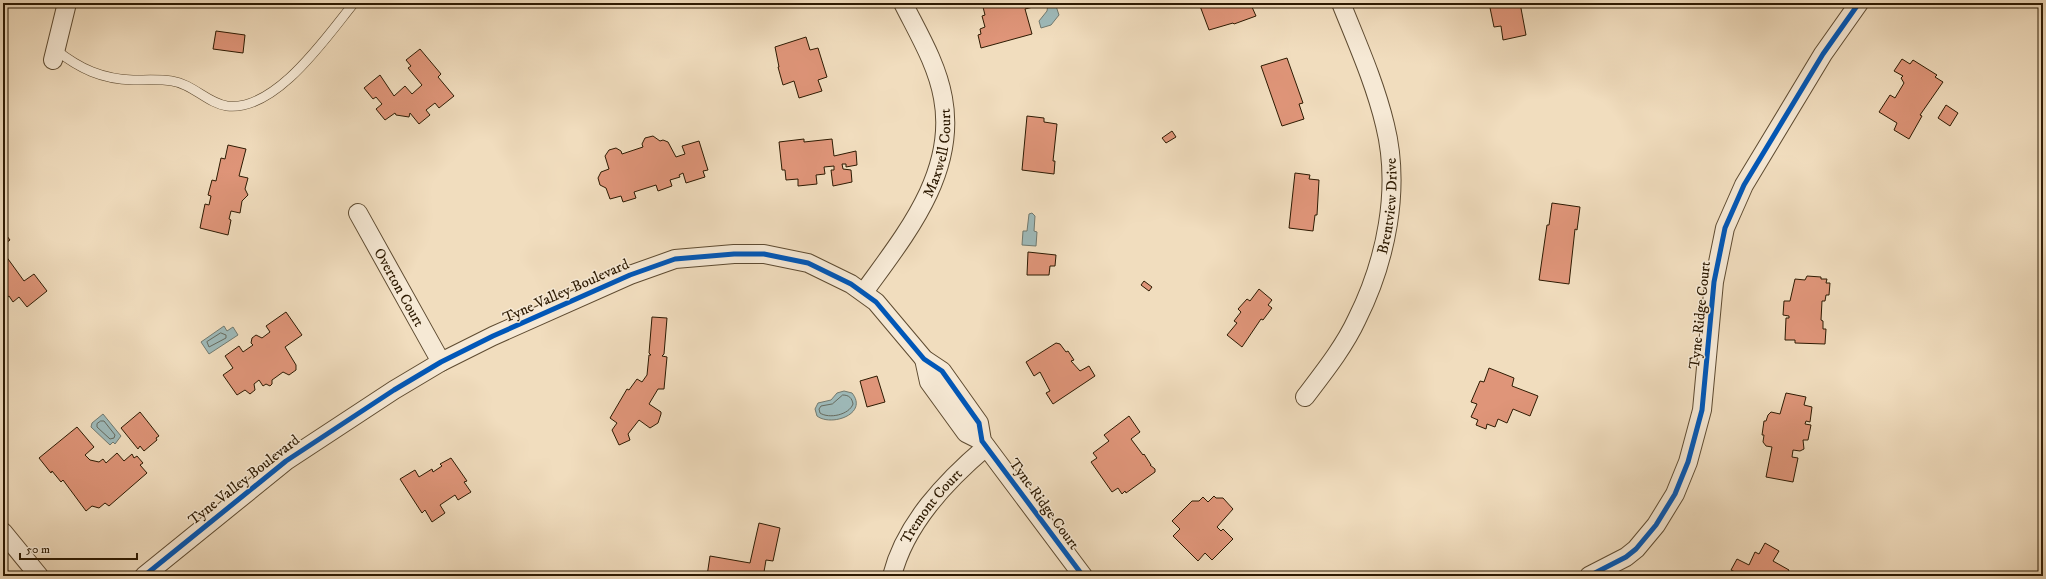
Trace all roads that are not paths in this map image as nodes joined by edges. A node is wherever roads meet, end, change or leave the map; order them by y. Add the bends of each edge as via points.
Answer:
1 (66, 3) edge
2 (354, 3) edge
3 (903, 3) edge
4 (1341, 3) edge
5 (1859, 3) edge
6 (55, 55) joint
7 (358, 213) dead end
8 (864, 292) junction
9 (441, 362) junction
10 (1305, 397) dead end
11 (984, 444) junction
12 (3, 532) edge
13 (39, 576) edge
14 (144, 576) edge
15 (892, 576) edge
16 (1083, 576) edge
17 (1589, 576) edge

1 - 6 street
2 - 6 lane via 294,75 258,100 242,106 226,106 172,81 103,77
3 - 8 street, Maxwell Court via 940,86 945,114 944,146 940,164 925,201
4 - 10 street, Brentview Drive via 1385,125 1390,167 1390,203 1383,251 1367,298 1343,344
5 - 17 street, Tyne Ridge Court via 1823,54 1744,184 1725,228 1714,282 1702,410 1688,462 1675,494 1656,525 1636,549
7 - 9 street, Overton Court
8 - 9 street, Tyne Valley Boulevard via 833,274 789,258 764,254 734,254 675,259 605,286
8 - 11 street, Tyne Valley Boulevard via 892,319 924,359 929,382 966,433
9 - 14 street, Tyne Valley Boulevard via 387,394 291,458
11 - 15 street, Tremont Court via 956,474 914,527 902,547
11 - 16 street, Tyne Ridge Court
12 - 13 street

